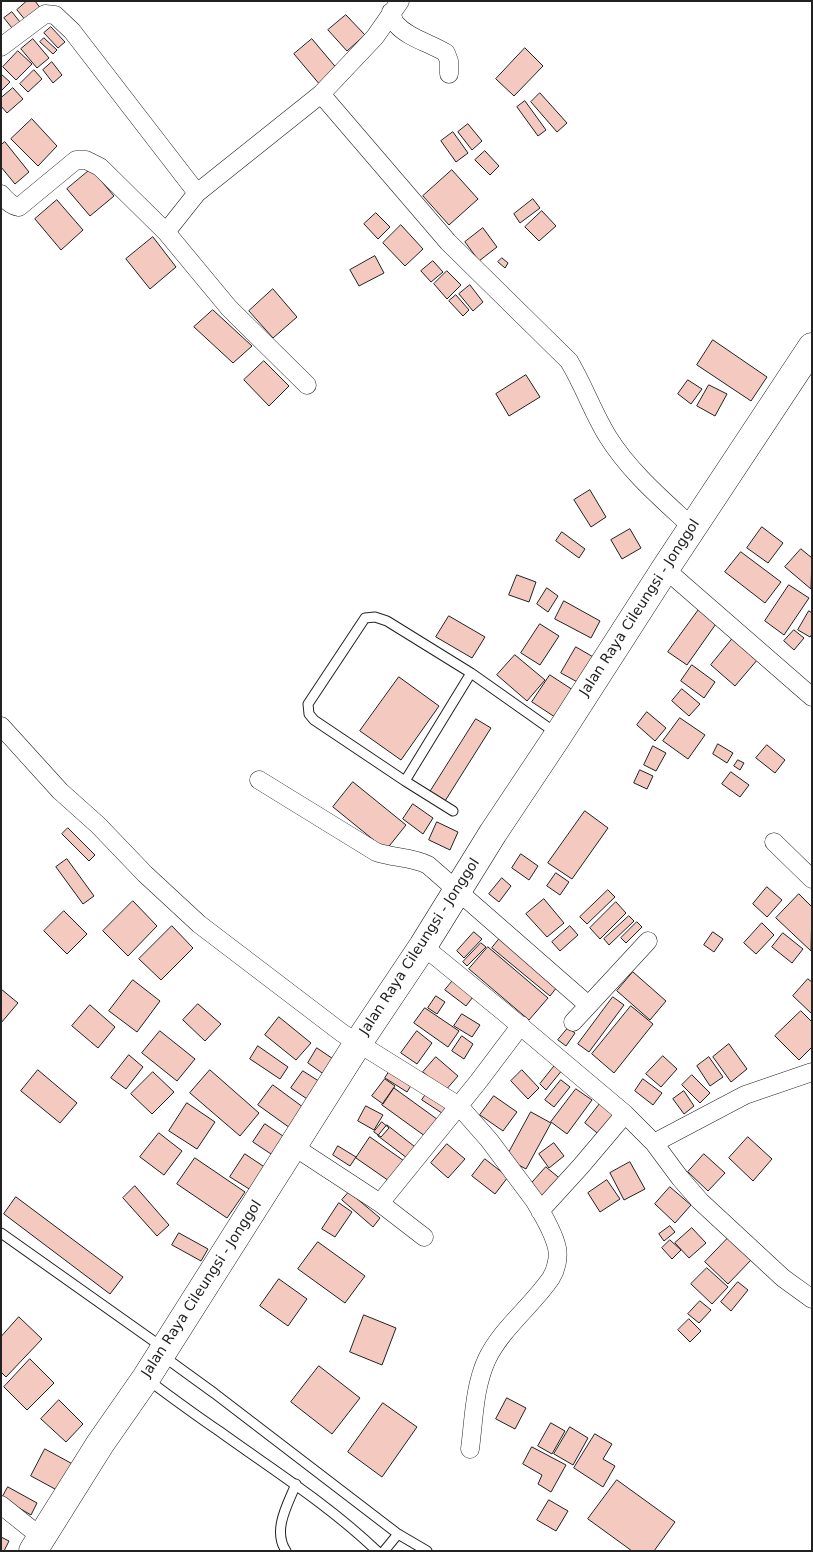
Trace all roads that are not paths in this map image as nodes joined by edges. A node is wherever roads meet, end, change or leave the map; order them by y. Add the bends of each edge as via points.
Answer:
1 (396, 7) edge
2 (1, 47) edge
3 (449, 74) dead end
4 (321, 94) junction
5 (197, 193) junction
6 (1, 194) edge
7 (166, 232) junction
8 (812, 347) edge
9 (307, 385) dead end
10 (692, 527) junction
11 (664, 569) junction
12 (471, 673) junction
13 (812, 698) edge
14 (1, 726) edge
15 (559, 734) junction
16 (259, 780) dead end
17 (405, 781) junction
18 (452, 811) dead end
19 (774, 842) dead end
20 (812, 879) edge
21 (457, 890) junction
22 (648, 941) dead end
23 (423, 946) junction
24 (588, 1004) junction
25 (573, 1022) dead end
26 (521, 1025) junction
27 (358, 1043) junction
28 (812, 1072) edge
29 (459, 1106) junction
30 (625, 1114) junction
31 (654, 1143) junction
32 (293, 1146) junction
33 (380, 1203) junction
34 (540, 1211) junction
35 (1, 1233) edge
36 (424, 1237) dead end
37 (812, 1299) edge
38 (163, 1351) junction
39 (146, 1378) junction
40 (470, 1449) dead end
41 (296, 1484) junction
42 (1, 1505) edge
43 (398, 1534) junction
44 (37, 1544) edge
45 (286, 1551) edge
46 (377, 1551) edge
47 (384, 1551) edge
48 (427, 1551) edge

1 - 3 street via 394,23 446,52
1 - 4 street via 375,37
2 - 5 street via 45,14 55,15 92,55
4 - 5 street
4 - 10 street via 448,242 569,361 590,405 629,466
5 - 7 street
6 - 7 street via 19,207 76,160 86,160 100,167
7 - 9 street via 229,308
8 - 10 main road, Jalan Raya Cileungsi - Jonggol
10 - 11 main road, Jalan Raya Cileungsi - Jonggol
11 - 13 street
11 - 15 main road, Jalan Raya Cileungsi - Jonggol
12 - 15 lane
12 - 17 lane
12 - 17 lane via 387,621 365,618 308,704 309,714 314,720
14 - 27 street via 60,791 199,924
15 - 21 main road, Jalan Raya Cileungsi - Jonggol
16 - 21 street via 376,852 428,865
17 - 18 lane
19 - 20 street
21 - 23 main road, Jalan Raya Cileungsi - Jonggol
21 - 24 street
22 - 24 street
23 - 26 street
23 - 27 main road, Jalan Raya Cileungsi - Jonggol
24 - 25 street
26 - 29 street
26 - 30 street
27 - 29 street
27 - 32 main road, Jalan Raya Cileungsi - Jonggol
28 - 31 street via 745,1095
29 - 33 street
29 - 34 street via 489,1140
30 - 31 street
30 - 34 street
31 - 37 street via 700,1201 782,1278
32 - 33 street
32 - 38 main road, Jalan Raya Cileungsi - Jonggol
33 - 36 street
34 - 40 street via 557,1248 556,1263 551,1278 488,1358 477,1388
35 - 38 lane
38 - 39 main road, Jalan Raya Cileungsi - Jonggol
38 - 43 lane
39 - 41 lane
39 - 44 main road, Jalan Raya Cileungsi - Jonggol
41 - 45 lane via 281,1528
41 - 46 lane
42 - 44 street
43 - 47 lane
43 - 48 lane

